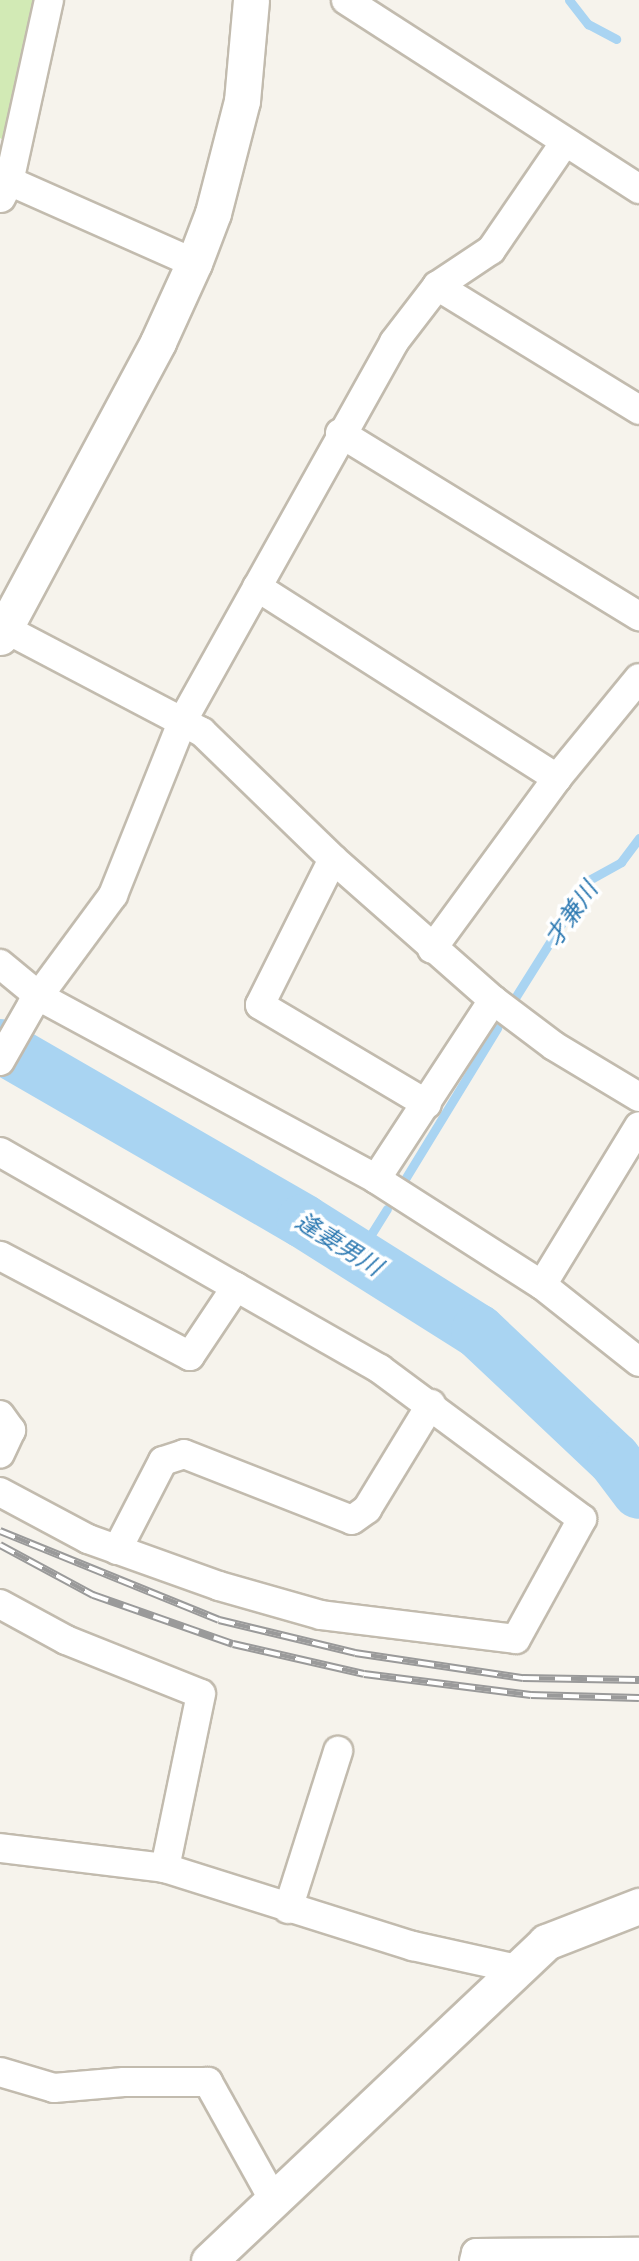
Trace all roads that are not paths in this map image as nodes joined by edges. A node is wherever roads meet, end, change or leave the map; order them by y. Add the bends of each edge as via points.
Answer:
1 (49, 0) edge
2 (251, 0) edge
3 (346, 0) edge
4 (565, 142) junction
5 (3, 186) edge
6 (639, 189) edge
7 (194, 263) junction
8 (437, 286) junction
9 (639, 410) edge
10 (340, 433) junction
11 (257, 587) junction
12 (639, 616) edge
13 (2, 630) edge
14 (639, 678) edge
15 (183, 720) junction
16 (557, 778) junction
17 (333, 859) junction
18 (432, 949) junction
19 (0, 964) edge
20 (493, 1000) junction
21 (36, 1001) junction
22 (0, 1061) edge
23 (639, 1097) edge
24 (427, 1104) junction
25 (639, 1126) edge
26 (0, 1152) edge
27 (376, 1179) junction
28 (0, 1256) edge
29 (542, 1284) junction
30 (236, 1287) junction
31 (639, 1362) edge
32 (431, 1404) junction
33 (0, 1415) edge
34 (0, 1454) edge
35 (0, 1492) edge
36 (117, 1550) junction
37 (0, 1604) edge
38 (338, 1751) dead end
39 (3, 1854) edge
40 (165, 1868) junction
41 (639, 1906) edge
42 (288, 1909) junction
43 (517, 1969) junction
44 (0, 2072) edge
45 (272, 2197) junction
46 (639, 2252) edge
47 (209, 2261) edge
48 (474, 2261) edge

1 - 5 street
2 - 7 street via 242,101 213,214
3 - 4 street
4 - 6 street
4 - 8 street via 491,250
5 - 7 street
7 - 13 street via 158,342
8 - 9 street
8 - 10 street via 394,342
10 - 11 street
10 - 12 street
11 - 15 street
11 - 16 street
13 - 15 street
14 - 16 street
15 - 17 street via 202,732
15 - 21 street via 113,895
16 - 18 street
17 - 18 street
17 - 24 street via 260,1005
18 - 20 street
19 - 21 street
20 - 23 street via 554,1046
20 - 24 street
21 - 22 street
21 - 27 street
24 - 27 street
25 - 29 street
26 - 30 street
27 - 29 street
28 - 30 street via 190,1356
29 - 31 street
30 - 32 street via 380,1369
32 - 36 street via 367,1509 352,1520 184,1454 163,1461
32 - 36 street via 582,1519 516,1639 321,1615
33 - 34 street via 11,1430
35 - 36 street
37 - 40 street via 66,1640 201,1694
38 - 42 street
39 - 40 street
40 - 42 street
41 - 43 street via 546,1942
42 - 43 street via 413,1946
43 - 45 street
44 - 45 street via 54,2088 208,2082
45 - 47 street
46 - 48 street via 476,2253

